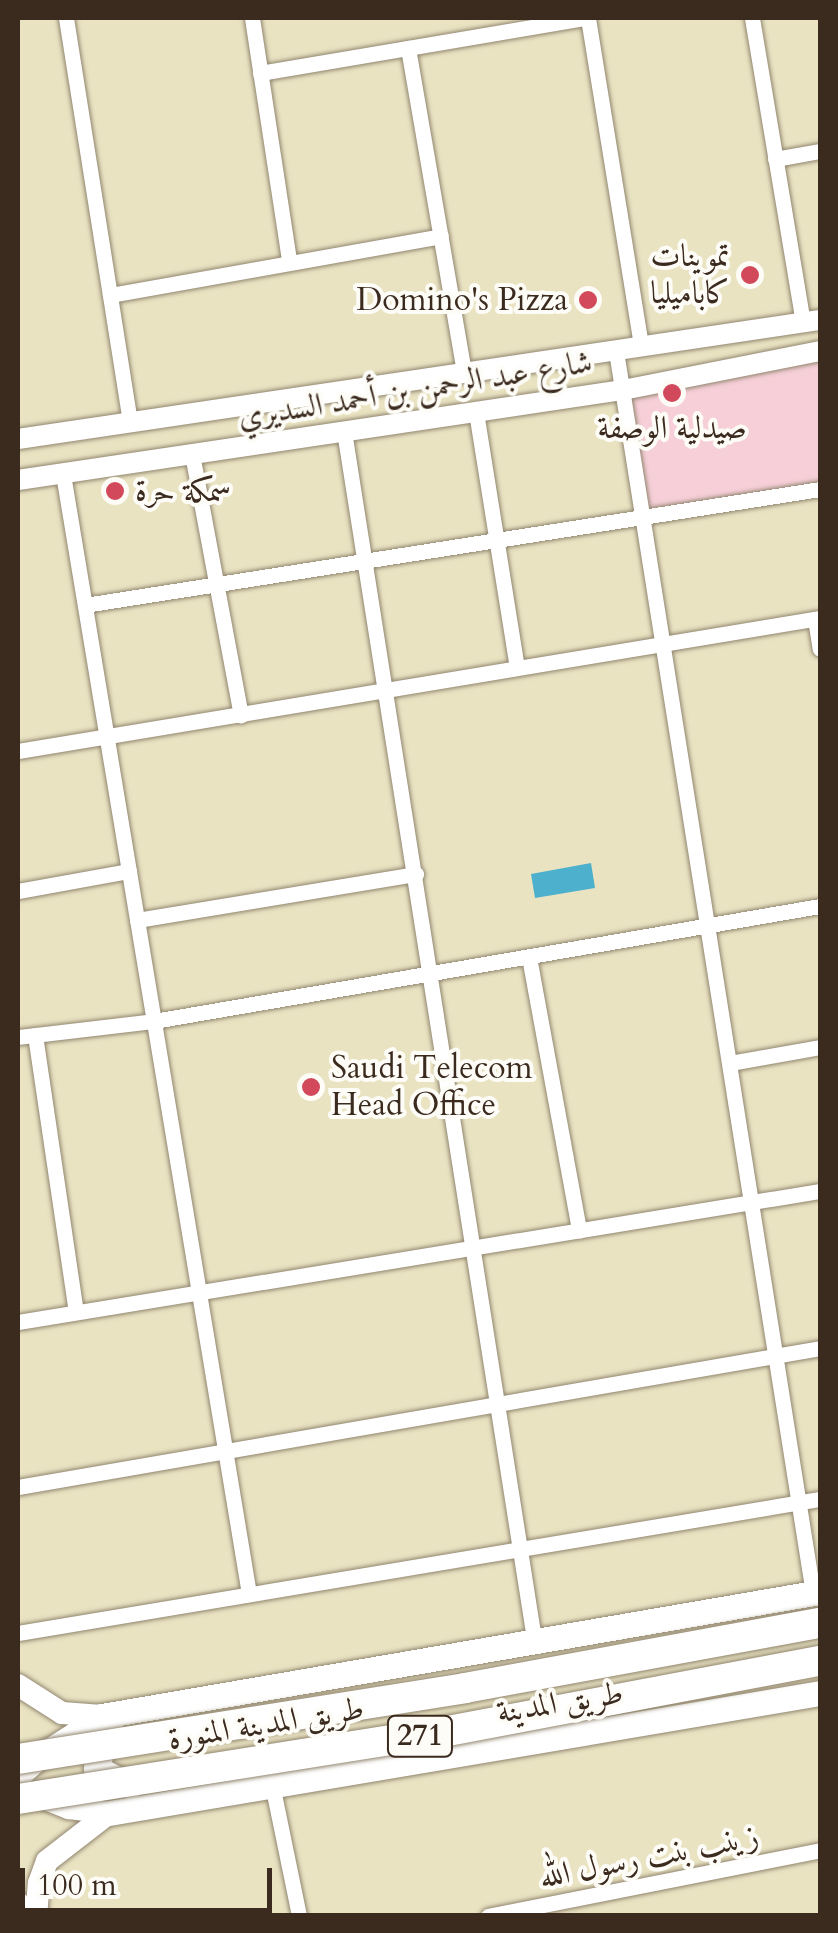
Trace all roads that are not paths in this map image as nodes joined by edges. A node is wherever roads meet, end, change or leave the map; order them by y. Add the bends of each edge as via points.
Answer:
1 (66, 18) edge
2 (252, 18) edge
3 (586, 18) edge
4 (752, 18) edge
5 (408, 48) junction
6 (260, 73) junction
7 (820, 151) edge
8 (776, 159) junction
9 (441, 236) junction
10 (290, 260) junction
11 (110, 296) junction
12 (812, 322) edge
13 (641, 347) junction
14 (616, 351) junction
15 (820, 351) edge
16 (464, 373) junction
17 (622, 390) junction
18 (476, 412) junction
19 (130, 422) junction
20 (344, 432) junction
21 (18, 439) edge
22 (192, 454) junction
23 (63, 474) junction
24 (18, 480) edge
25 (820, 489) edge
26 (643, 519) junction
27 (496, 542) junction
28 (365, 562) junction
29 (217, 585) junction
30 (85, 605) junction
31 (818, 618) edge
32 (663, 643) junction
33 (820, 649) edge
34 (517, 668) junction
35 (386, 690) junction
36 (241, 714) junction
37 (107, 737) junction
38 (18, 752) edge
39 (129, 871) junction
40 (416, 874) junction
41 (18, 891) edge
42 (820, 906) edge
43 (137, 920) junction
44 (708, 926) junction
45 (528, 957) junction
46 (432, 973) junction
47 (154, 1021) junction
48 (35, 1035) junction
49 (18, 1037) edge
50 (820, 1047) edge
51 (730, 1063) junction
52 (820, 1191) edge
53 (752, 1204) junction
54 (580, 1230) junction
55 (476, 1248) junction
56 (199, 1292) junction
57 (76, 1312) junction
58 (18, 1322) edge
59 (820, 1348) edge
60 (776, 1356) junction
61 (500, 1404) junction
62 (225, 1451) junction
63 (18, 1487) edge
64 (820, 1499) edge
65 (800, 1502) junction
66 (523, 1548) junction
67 (249, 1594) junction
68 (818, 1603) edge
69 (18, 1633) edge
70 (535, 1645) junction
71 (820, 1661) edge
72 (18, 1686) edge
73 (820, 1693) edge
74 (160, 1707) junction
75 (102, 1716) junction
76 (18, 1758) edge
77 (18, 1778) edge
78 (272, 1784) junction
79 (18, 1788) edge
80 (18, 1798) edge
81 (188, 1799) junction
82 (110, 1813) junction
83 (820, 1850) edge
84 (18, 1903) edge
85 (579, 1908) edge
86 (21, 1916) edge
87 (36, 1916) edge
88 (299, 1916) edge
89 (488, 1916) edge

1 - 11 street
2 - 6 street
3 - 5 street
3 - 13 street
4 - 8 street
5 - 6 street
5 - 9 street
6 - 10 street
7 - 8 street
8 - 12 street
9 - 10 street
9 - 16 street
10 - 11 street
11 - 19 street
12 - 13 street, شارع عبد الرحمن بن أحمد السديري
13 - 14 street, شارع عبد الرحمن بن أحمد السديري
14 - 16 street, شارع عبد الرحمن بن أحمد السديري
14 - 17 street
15 - 17 street, شارع عبد الرحمن بن أحمد السديري
16 - 19 street, شارع عبد الرحمن بن أحمد السديري
17 - 18 street, شارع عبد الرحمن بن أحمد السديري
17 - 26 street
18 - 20 street, شارع عبد الرحمن بن أحمد السديري
18 - 27 street
19 - 21 street, شارع عبد الرحمن بن أحمد السديري
20 - 22 street, شارع عبد الرحمن بن أحمد السديري
20 - 28 street
22 - 23 street, شارع عبد الرحمن بن أحمد السديري
22 - 29 street
23 - 24 street, شارع عبد الرحمن بن أحمد السديري
23 - 30 street
25 - 26 street
26 - 27 street
26 - 32 street
27 - 28 street
27 - 34 street
28 - 29 street
28 - 35 street
29 - 30 street
29 - 36 street
30 - 37 street
31 - 32 street
31 - 33 street
32 - 34 street
32 - 44 street
34 - 35 street
35 - 36 street
35 - 40 street
36 - 37 street
37 - 38 street
37 - 39 street
39 - 41 street
39 - 43 street
40 - 43 street
40 - 46 street
42 - 44 street
43 - 47 street
44 - 45 street
44 - 51 street
45 - 46 street
45 - 54 street
46 - 47 street
46 - 55 street
47 - 48 street
47 - 56 street
48 - 49 street
48 - 57 street
50 - 51 street
51 - 53 street
52 - 53 street
53 - 54 street
53 - 60 street
54 - 55 street
55 - 56 street
55 - 61 street
56 - 57 street
56 - 62 street
57 - 58 street
59 - 60 street
60 - 61 street
60 - 65 street
61 - 62 street
61 - 66 street
62 - 63 street
62 - 67 street
64 - 65 street
65 - 66 street
65 - 68 street
66 - 67 street
66 - 70 street
67 - 69 street
68 - 70 main road, طريق المدينة
68 - 76 highway, طريق المدينة المنورة / 271, bridge via 466,1688
70 - 74 main road, طريق المدينة
71 - 80 highway, طريق المدينة المنورة / 271, bridge via 448,1731
72 - 75 main road via 62,1713
73 - 78 main road, طريق المدينة
74 - 75 main road, طريق المدينة
74 - 81 main road via 107,1736 96,1768 136,1788
75 - 77 main road
78 - 81 main road, طريق المدينة
78 - 88 street
79 - 82 main road, طريق المدينة via 69,1808
81 - 82 main road, طريق المدينة
82 - 87 main road via 47,1861
83 - 85 street, زينب بنت رسول الله
84 - 86 main road
85 - 89 street, زينب بنت رسول الله

